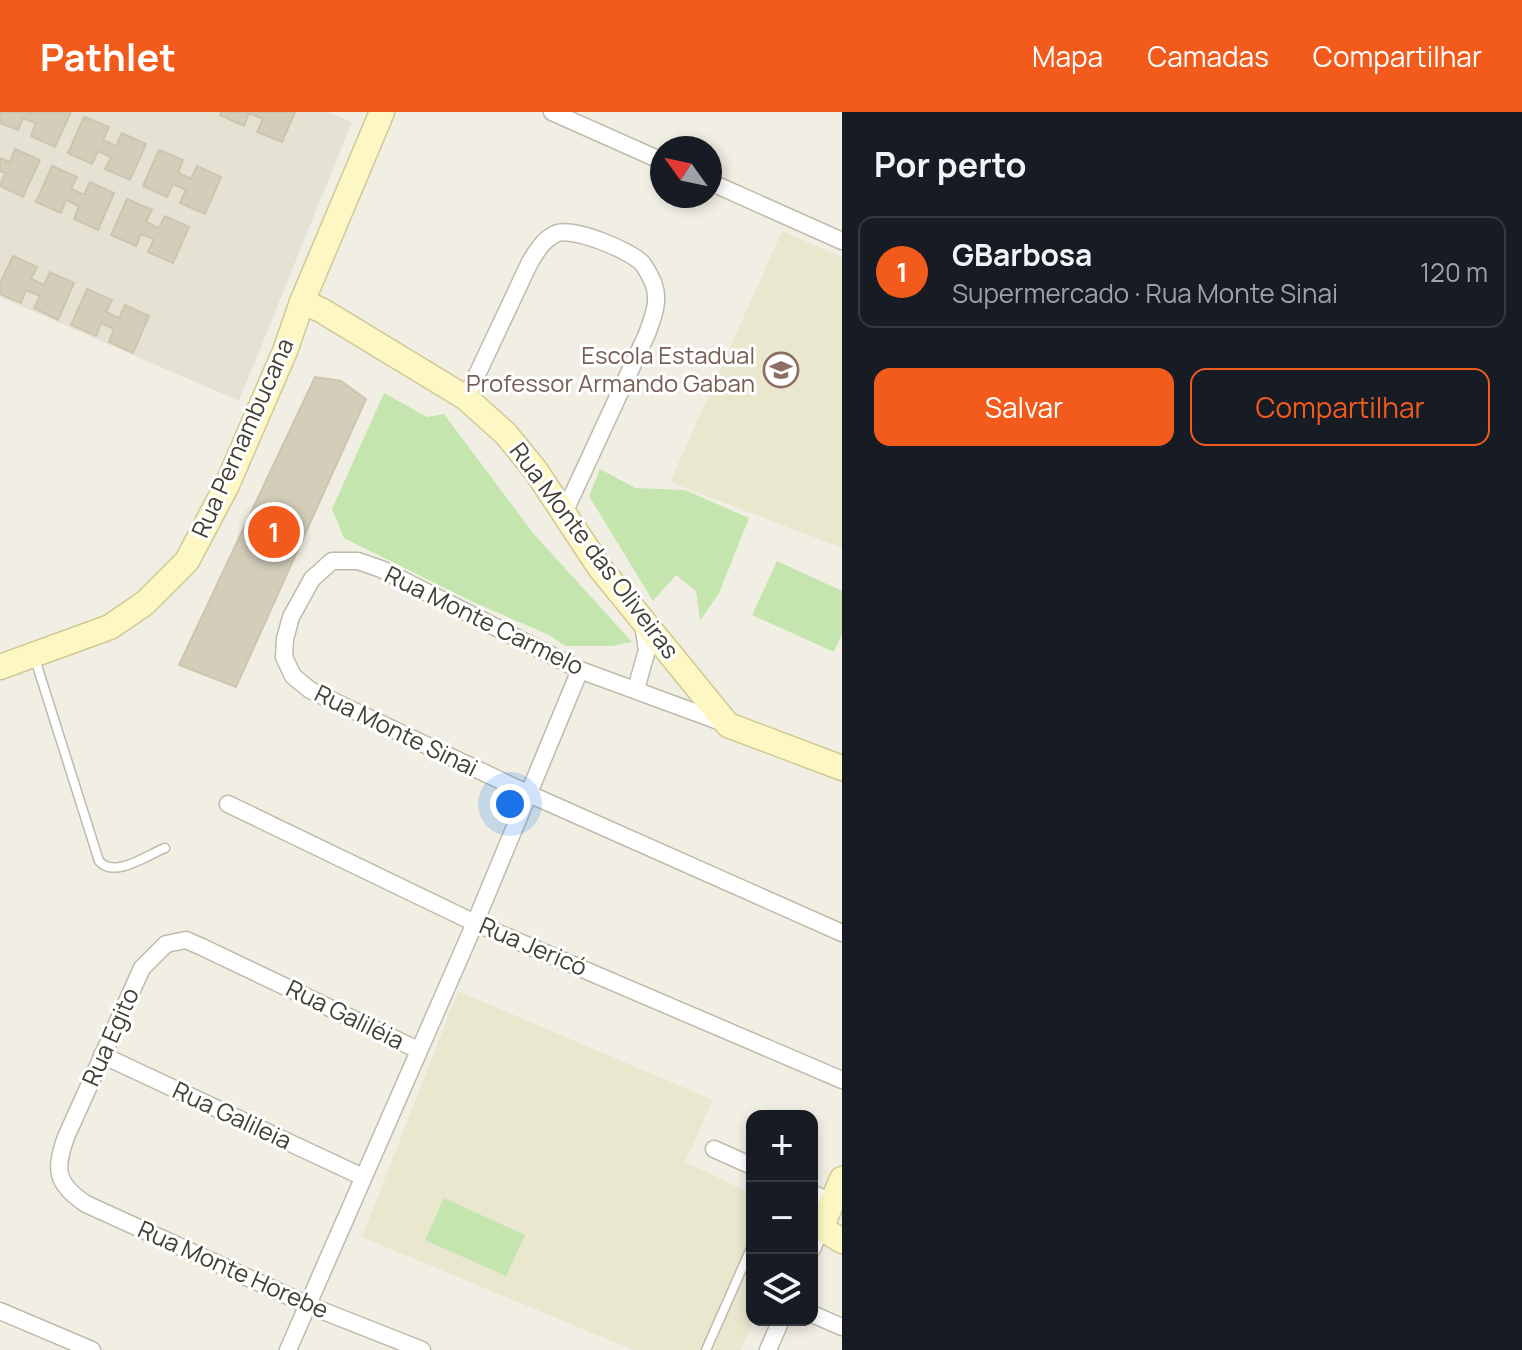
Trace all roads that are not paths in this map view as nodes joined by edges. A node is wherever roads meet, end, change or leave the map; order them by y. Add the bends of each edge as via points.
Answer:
1 (382, 112) edge
2 (552, 112) edge
3 (650, 156) edge
4 (722, 187) edge
5 (842, 241) edge
6 (302, 302) junction
7 (466, 398) junction
8 (564, 513) junction
9 (332, 561) joint
10 (627, 600) junction
11 (33, 655) junction
12 (0, 667) edge
13 (580, 670) junction
14 (636, 689) junction
15 (728, 725) junction
16 (842, 768) edge
17 (529, 794) junction
18 (228, 804) dead end
19 (165, 848) dead end
20 (475, 923) junction
21 (842, 933) edge
22 (202, 947) joint
23 (418, 1050) junction
24 (102, 1055) junction
25 (842, 1080) edge
26 (714, 1149) dead end
27 (746, 1163) edge
28 (58, 1173) joint
29 (363, 1177) junction
30 (833, 1190) edge
31 (818, 1233) edge
32 (818, 1239) edge
33 (842, 1241) edge
34 (748, 1254) edge
35 (308, 1305) junction
36 (0, 1311) edge
37 (818, 1317) edge
38 (778, 1326) edge
39 (842, 1327) edge
40 (92, 1350) edge
41 (288, 1350) edge
42 (422, 1350) edge
43 (706, 1350) edge
44 (768, 1350) edge

1 - 6 street, Rua Pernambucana
2 - 3 street
4 - 5 street
6 - 7 street, Rua Monte das Oliveiras
6 - 11 street, Rua Pernambucana via 227,485 187,561 145,603 110,627
7 - 8 street, Rua Monte das Oliveiras via 506,434
7 - 8 street via 544,241 558,232 576,233 641,262 654,286 655,312
8 - 10 street, Rua Monte das Oliveiras
9 - 13 street, Rua Monte Carmelo via 358,561 381,569
9 - 17 street, Rua Monte Sinai via 312,579 291,617 284,657 293,676 330,701
10 - 14 street via 646,636
10 - 15 street, Rua Monte das Oliveiras
11 - 12 street, Rua Pernambucana
11 - 19 lane via 99,861 116,869
13 - 14 street, Rua Monte Carmelo
13 - 17 street, Rua Galiléia
14 - 15 street, Rua Monte Carmelo
15 - 16 street
17 - 20 street, Rua Galiléia
17 - 21 street, Rua Monte Sinai
18 - 20 street, Rua Jericó
20 - 23 street, Rua Galiléia
20 - 25 street, Rua Jericó
22 - 23 street, Rua Galiléia
22 - 24 street, Rua Egito via 186,940 166,944 153,955
23 - 29 street
24 - 28 street, Rua Egito via 66,1137
24 - 29 street, Rua Galileia
26 - 27 street
28 - 35 street, Rua Monte Horebe via 68,1192 86,1204
29 - 35 street
30 - 31 street
32 - 33 street
34 - 43 lane
35 - 41 street
35 - 42 street, Rua Monte Horebe
36 - 40 street
37 - 39 street
38 - 44 street

